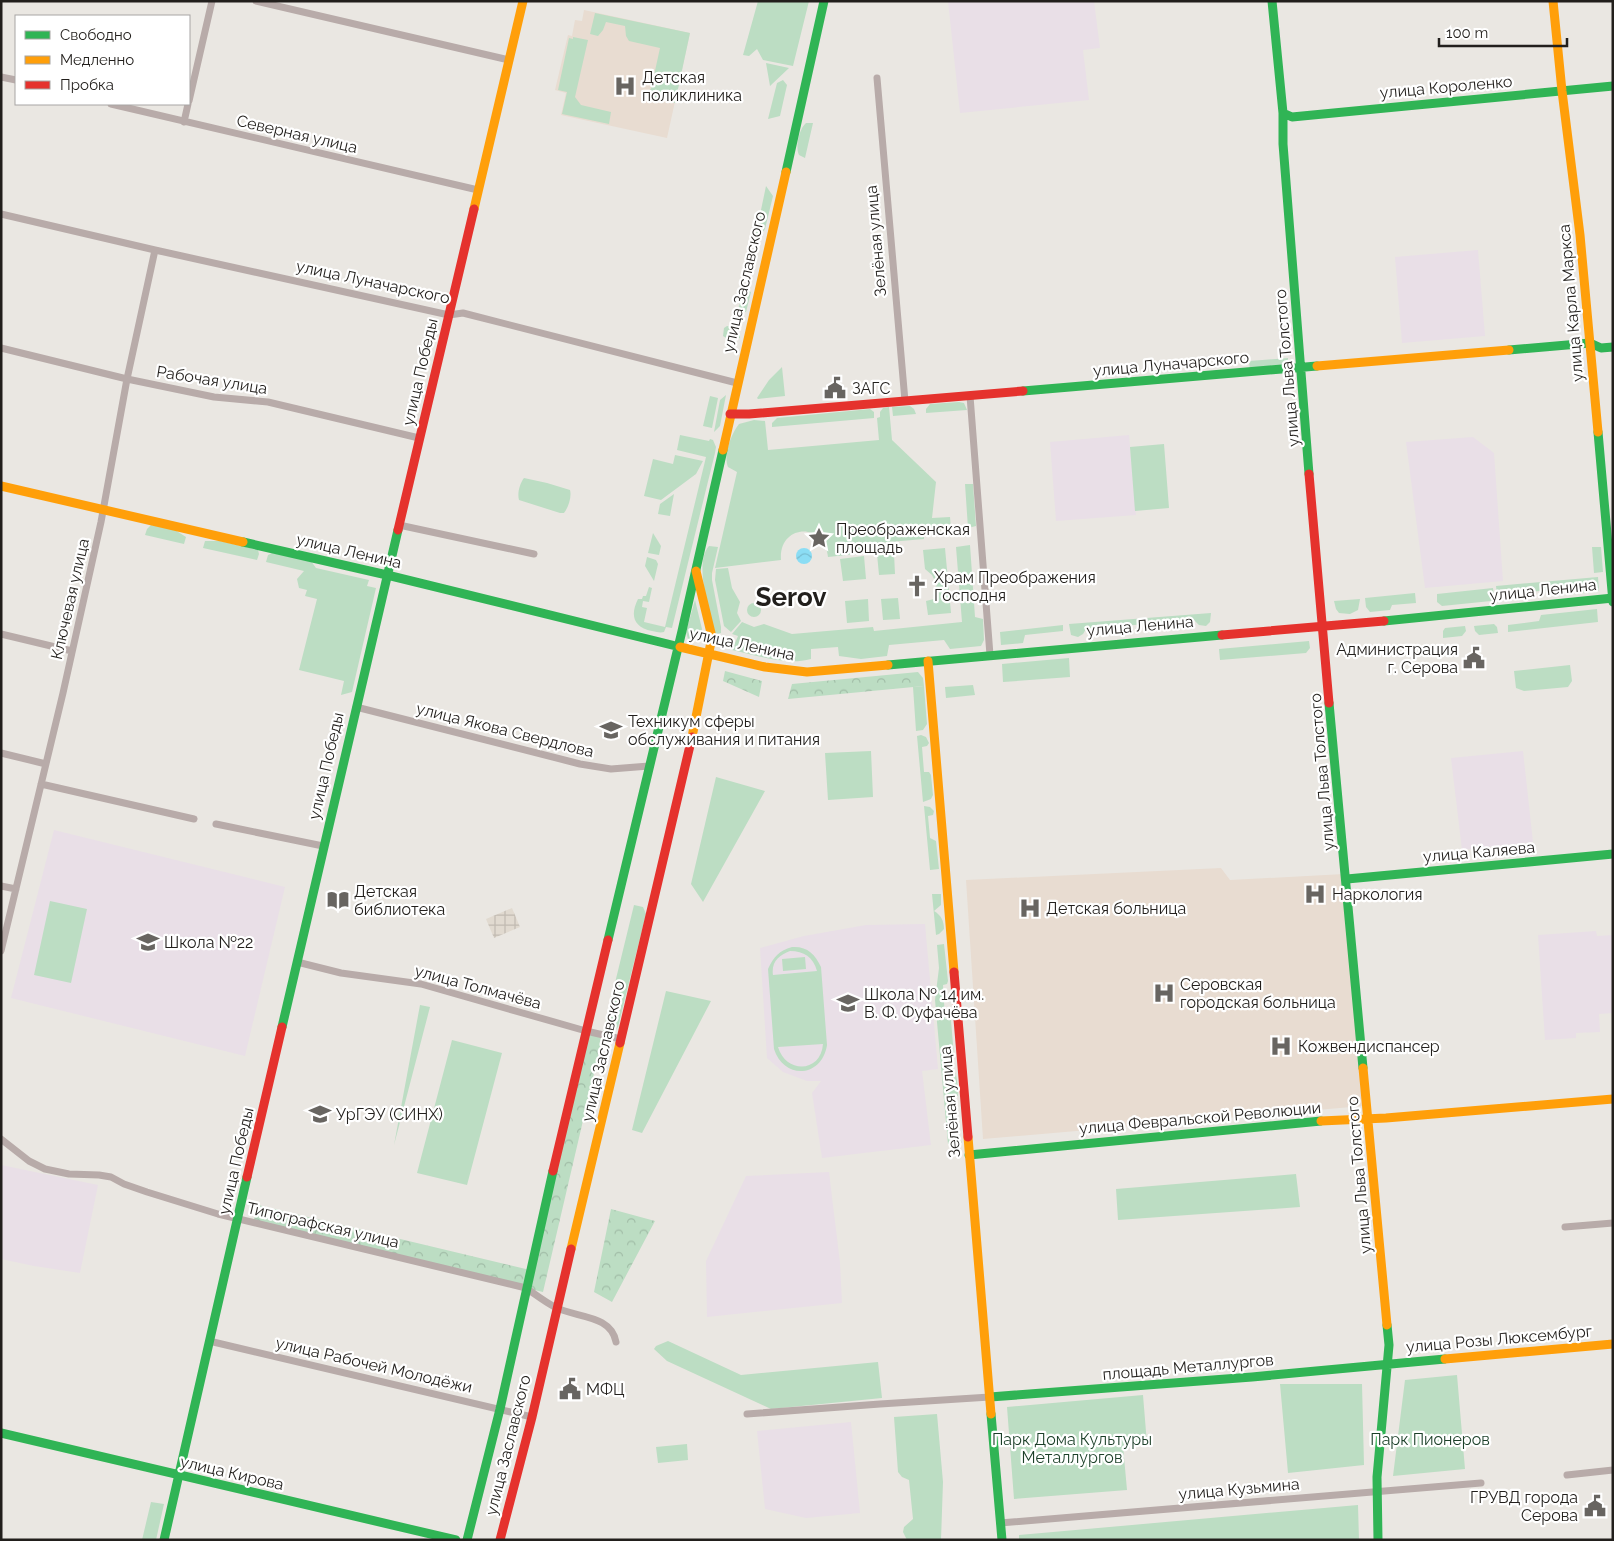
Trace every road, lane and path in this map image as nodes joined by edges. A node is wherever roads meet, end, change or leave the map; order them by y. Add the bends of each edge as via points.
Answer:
1 (212, 1) edge
2 (256, 1) edge
3 (523, 1) edge
4 (824, 1) edge
5 (1272, 1) edge
6 (1553, 1) edge
7 (509, 60) junction
8 (1, 76) edge
9 (877, 78) dead end
10 (15, 80) edge
11 (1613, 86) edge
12 (1562, 91) junction
13 (190, 94) edge
14 (115, 105) edge
15 (187, 105) edge
16 (1283, 113) junction
17 (184, 122) junction
18 (478, 190) junction
19 (1, 214) edge
20 (154, 250) junction
21 (449, 315) junction
22 (1590, 343) junction
23 (1613, 347) edge
24 (1, 348) edge
25 (1302, 368) junction
26 (127, 379) junction
27 (737, 383) junction
28 (970, 396) junction
29 (905, 401) junction
30 (730, 414) junction
31 (419, 438) junction
32 (1, 486) edge
33 (103, 510) junction
34 (399, 525) junction
35 (534, 554) dead end
36 (696, 569) junction
37 (387, 575) junction
38 (1613, 600) edge
39 (1323, 626) junction
40 (1, 634) edge
41 (678, 645) junction
42 (72, 651) junction
43 (708, 653) junction
44 (990, 655) junction
45 (928, 661) junction
46 (356, 707) junction
47 (1, 753) edge
48 (46, 764) junction
49 (649, 766) junction
50 (41, 784) junction
51 (194, 819) dead end
52 (216, 824) dead end
53 (323, 846) junction
54 (1613, 854) edge
55 (1347, 879) junction
56 (1, 886) edge
57 (16, 889) junction
58 (1, 951) edge
59 (297, 962) junction
60 (586, 1031) junction
61 (621, 1039) junction
62 (1613, 1099) edge
63 (1368, 1118) junction
64 (1, 1139) edge
65 (969, 1155) junction
66 (238, 1219) junction
67 (1613, 1223) edge
68 (1565, 1227) dead end
69 (526, 1288) junction
70 (556, 1308) junction
71 (209, 1341) junction
72 (616, 1342) dead end
73 (1613, 1344) edge
74 (1389, 1364) junction
75 (990, 1397) junction
76 (500, 1409) junction
77 (747, 1414) dead end
78 (532, 1416) junction
79 (1, 1433) edge
80 (1613, 1470) edge
81 (1566, 1475) dead end
82 (178, 1476) junction
83 (1481, 1483) dead end
84 (1376, 1492) junction
85 (1000, 1523) junction
86 (164, 1540) edge
87 (456, 1540) edge
88 (468, 1540) edge
89 (500, 1540) edge
90 (1002, 1540) edge
91 (1378, 1540) edge

1 - 13 street
2 - 7 street
3 - 7 street, улица Победы
4 - 27 street, улица Заславского
5 - 16 street, улица Льва Толстого
6 - 12 street, улица Карла Маркса
7 - 18 street, улица Победы
8 - 10 street
9 - 29 street, Зелёная улица
11 - 12 street, улица Короленко
12 - 16 street, улица Короленко via 1292,117
12 - 22 street, улица Карла Маркса
14 - 17 street, Северная улица
15 - 17 street
16 - 25 street, улица Льва Толстого
17 - 18 street, Северная улица
18 - 21 street, улица Победы
19 - 20 street, улица Луначарского
20 - 21 street, улица Луначарского
20 - 26 street, Ключевая улица
21 - 27 street, улица Луначарского via 463,313
21 - 31 street, улица Победы
22 - 23 street, улица Луначарского via 1601,348
22 - 25 street, улица Луначарского
22 - 38 street, улица Карла Маркса
24 - 26 street, Рабочая улица
25 - 28 street, улица Луначарского
25 - 39 street, улица Льва Толстого
26 - 31 street, Рабочая улица via 214,397 268,402
26 - 33 street, Ключевая улица
27 - 30 street, улица Заславского
28 - 29 street, улица Луначарского
28 - 44 street
29 - 30 street, улица Луначарского
30 - 36 street, улица Заславского
31 - 34 street, улица Победы
32 - 33 street, улица Ленина
33 - 37 street, улица Ленина
33 - 42 street, Ключевая улица
34 - 35 street
34 - 37 street, улица Победы
36 - 41 street, улица Заславского
36 - 43 street, улица Заславского via 712,637
37 - 41 street, улица Ленина
37 - 46 street, улица Победы
38 - 39 street, улица Ленина
39 - 44 street, улица Ленина
39 - 55 street, улица Льва Толстого
40 - 42 street
41 - 43 street, улица Ленина
41 - 49 street, улица Заславского
42 - 48 street, Ключевая улица
43 - 45 street, улица Ленина via 765,667 807,672
43 - 61 street, улица Заславского via 697,715
44 - 45 street, улица Ленина
45 - 65 street, Зелёная улица
46 - 49 street, улица Якова Свердлова via 580,764 611,769
46 - 53 street, улица Победы
47 - 48 street
48 - 50 street, Ключевая улица
49 - 60 street, улица Заславского
50 - 51 street
50 - 57 street, Ключевая улица
52 - 53 street
53 - 59 street, улица Победы
54 - 55 street, улица Каляева
55 - 63 street, улица Льва Толстого
56 - 57 street
57 - 58 street, Ключевая улица
59 - 60 street, улица Толмачёва via 341,973 421,984
59 - 66 street, улица Победы
60 - 61 street, улица Толмачёва
60 - 69 street, улица Заславского
61 - 70 street, улица Заславского
62 - 63 street, улица Февральской Революции
63 - 65 street, улица Февральской Революции
63 - 74 street, улица Льва Толстого
64 - 66 street, Типографская улица via 45,1170 111,1177 147,1192
65 - 75 street, Зелёная улица
66 - 69 street, Типографская улица
66 - 71 street, улица Победы
67 - 68 street
69 - 70 street, Типографская улица
69 - 76 street, улица Заславского
70 - 72 street via 605,1325 614,1333
70 - 78 street, улица Заславского
71 - 76 street, улица Рабочей Молодёжи
71 - 82 street, улица Победы
73 - 74 street, улица Розы Люксембург
74 - 75 street, площадь Металлургов
74 - 84 street, улица Льва Толстого
75 - 77 street
75 - 85 street, Зелёная улица
76 - 78 street, улица Рабочей Молодёжи
76 - 88 street, улица Заславского
78 - 89 street, улица Заславского
79 - 82 street, улица Кирова
80 - 81 street
82 - 86 street, улица Победы
82 - 87 street, улица Кирова
83 - 84 street, улица Кузьмина
84 - 85 street, улица Кузьмина
84 - 91 street, улица Льва Толстого
85 - 90 street, Зелёная улица

